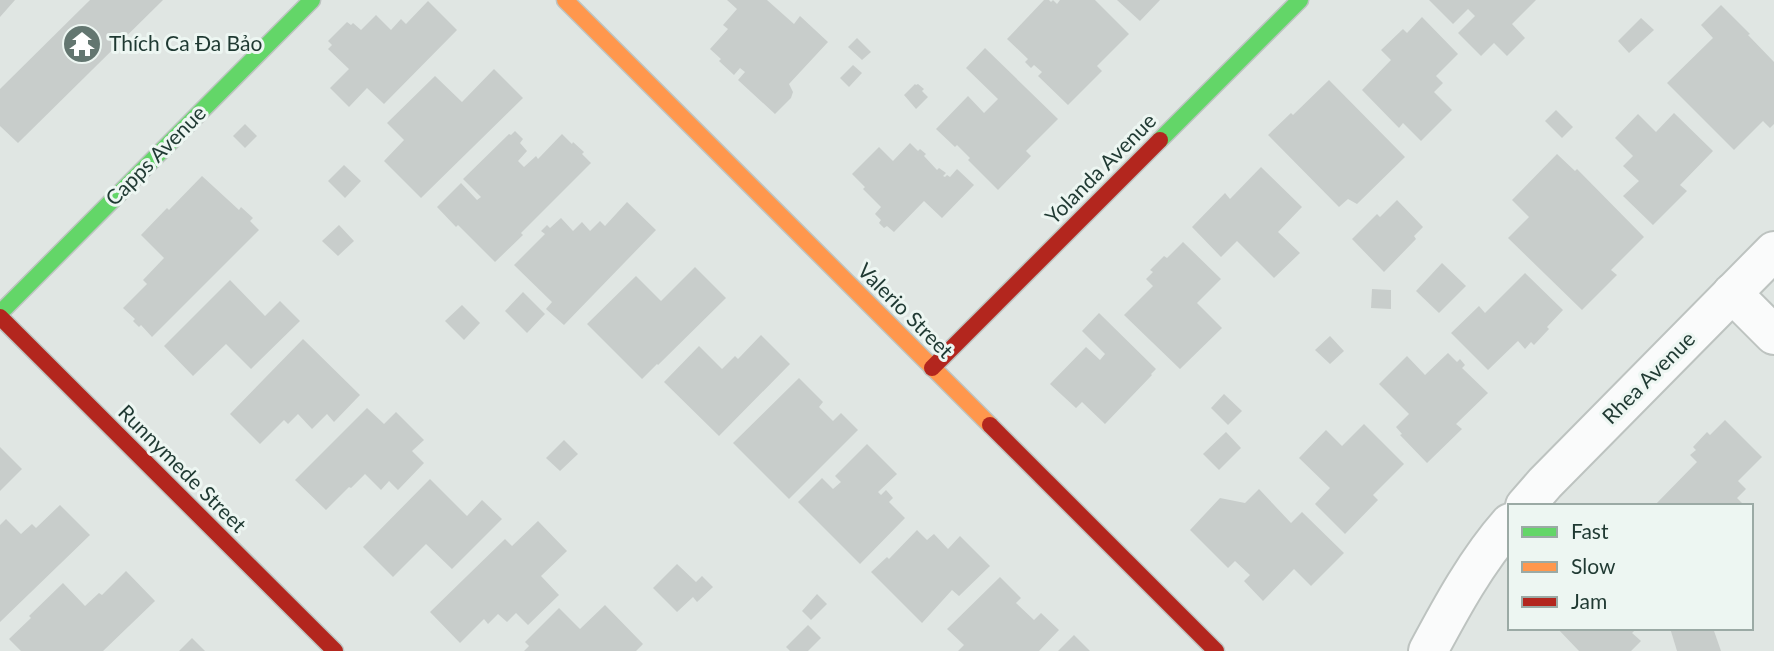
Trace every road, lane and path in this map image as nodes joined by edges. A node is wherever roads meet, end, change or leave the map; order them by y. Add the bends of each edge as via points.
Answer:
1 (312, 0) edge
2 (1300, 0) edge
3 (572, 3) edge
4 (1774, 251) edge
5 (1732, 293) junction
6 (0, 315) edge
7 (1774, 335) edge
8 (932, 368) junction
9 (1527, 504) edge
10 (1508, 526) edge
11 (335, 651) edge
12 (1216, 651) edge
13 (1428, 651) edge

1 - 6 street, Capps Avenue
2 - 8 street, Yolanda Avenue
3 - 8 street, Valerio Street
4 - 5 street, Rhea Avenue
5 - 7 street
5 - 9 street, Rhea Avenue
6 - 11 street, Runnymede Street
8 - 12 street, Valerio Street
10 - 13 street

